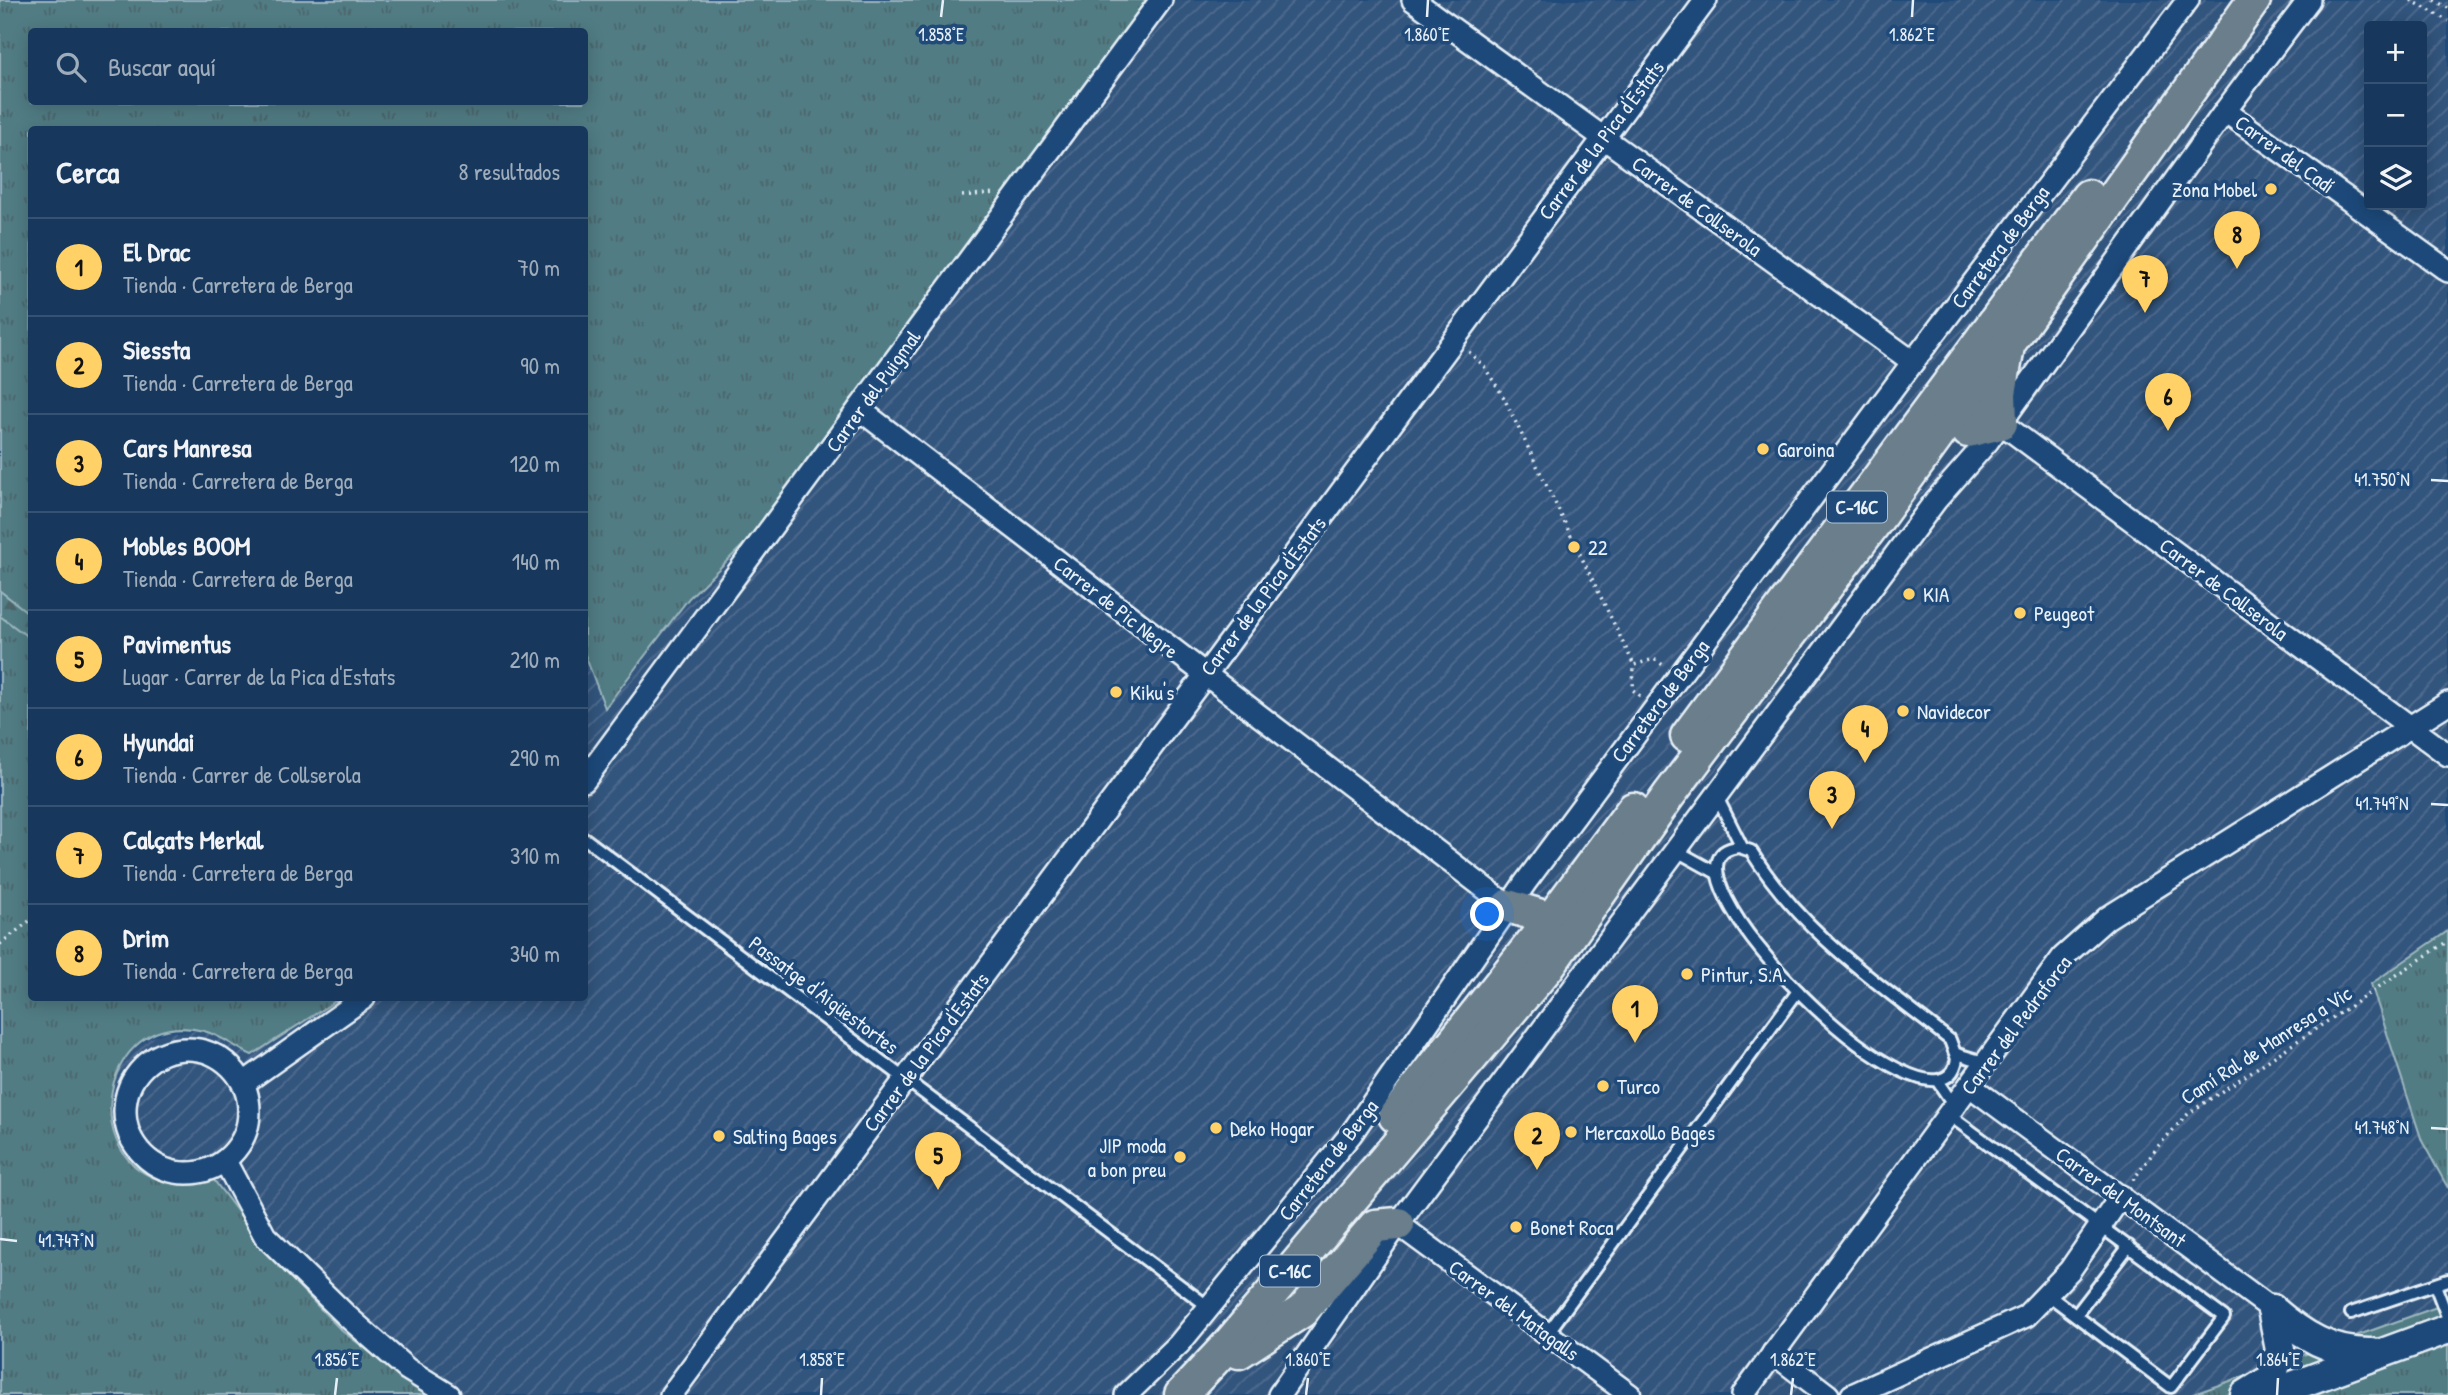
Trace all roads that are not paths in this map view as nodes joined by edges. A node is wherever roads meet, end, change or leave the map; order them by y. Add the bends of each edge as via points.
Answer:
1 (1161, 0) edge
2 (1413, 0) edge
3 (1706, 0) edge
4 (2188, 0) edge
5 (2232, 0) edge
6 (2254, 0) edge
7 (2309, 0) edge
8 (2225, 111) junction
9 (1602, 138) junction
10 (2105, 172) junction
11 (2448, 271) edge
12 (1913, 362) junction
13 (1988, 408) junction
14 (859, 409) junction
15 (1862, 501) junction
16 (1205, 676) junction
17 (2448, 703) edge
18 (2410, 726) junction
19 (2448, 755) edge
20 (588, 776) edge
21 (1669, 795) junction
22 (1716, 796) junction
23 (588, 841) edge
24 (1742, 847) junction
25 (1675, 850) junction
26 (1715, 872) junction
27 (1507, 906) junction
28 (1551, 919) junction
29 (1798, 991) junction
30 (361, 1001) edge
31 (1477, 1010) junction
32 (1957, 1054) junction
33 (1987, 1063) junction
34 (905, 1080) junction
35 (1938, 1082) junction
36 (244, 1083) junction
37 (1970, 1086) junction
38 (1952, 1111) junction
39 (1397, 1145) junction
40 (225, 1161) junction
41 (2121, 1196) junction
42 (1398, 1224) junction
43 (2101, 1224) junction
44 (2129, 1246) junction
45 (2448, 1280) edge
46 (2435, 1284) junction
47 (2047, 1294) junction
48 (1209, 1308) junction
49 (2272, 1310) junction
50 (2351, 1313) dead end
51 (2076, 1315) junction
52 (2448, 1319) edge
53 (2448, 1329) edge
54 (1546, 1334) junction
55 (1239, 1352) junction
56 (2384, 1352) junction
57 (1773, 1353) junction
58 (2284, 1391) edge
59 (449, 1395) edge
60 (671, 1395) edge
61 (1126, 1395) edge
62 (1158, 1395) edge
63 (1181, 1395) edge
64 (1199, 1395) edge
65 (1279, 1395) edge
66 (1630, 1395) edge
67 (1743, 1395) edge
68 (1828, 1395) edge
69 (1852, 1395) edge
70 (2245, 1395) edge
71 (2260, 1395) edge

1 - 14 street, Carrer del Puigmal
2 - 9 street, Carrer de Collserola
3 - 9 street, Carrer de la Pica d'Estats
4 - 12 street, Carretera de Berga
5 - 10 main road, C-16C
6 - 13 main road via 2008,345
7 - 8 street
8 - 11 street, Carrer del Cadí
8 - 13 street
9 - 12 street, Carrer de Collserola
9 - 16 street, Carrer de la Pica d'Estats
10 - 13 main road via 2088,214 1971,372
10 - 15 main road, C-16C
12 - 27 street, Carretera de Berga
13 - 15 main road via 1955,390 1891,477
13 - 18 street, Carrer de Collserola
13 - 21 main road, C-16C via 1905,483
13 - 22 street via 1936,500
14 - 16 street, Carrer de Pic Negre
14 - 20 street, Carrer del Puigmal
15 - 28 main road, C-16C
16 - 27 street, Carrer de Pic Negre
16 - 34 street, Carrer de la Pica d'Estats
17 - 18 street, Carrer del Pedraforca
18 - 19 street, Carrer de Collserola
18 - 33 street, Carrer del Pedraforca via 2107,918 2063,957
21 - 28 main road via 1634,828 1567,919
21 - 39 main road, C-16C via 1547,968
22 - 24 lane
22 - 25 street
23 - 34 lane, Passatge d'Aigüestortes
24 - 26 lane via 1724,851
24 - 32 lane via 1751,851 1800,918 1841,957 1950,1040
25 - 26 lane
25 - 42 street
26 - 29 lane via 1735,917
27 - 28 main road
27 - 31 main road via 1517,933
27 - 48 street, Carretera de Berga via 1351,1134
28 - 31 main road, C-16C
29 - 35 lane via 1854,1040 1905,1073
29 - 54 lane
30 - 36 street
31 - 62 main road, C-16C via 1329,1200
32 - 33 lane
32 - 35 lane via 1954,1070
33 - 37 street, Carrer del Pedraforca
34 - 48 lane, Passatge d'Aigüestortes
34 - 60 street, Carrer de la Pica d'Estats
35 - 38 lane
36 - 40 street via 250,1104 248,1126 240,1146
36 - 40 street via 215,1055 186,1049 156,1056 140,1069 124,1106 134,1145 166,1170 206,1171
37 - 38 street, Carrer del Pedraforca
37 - 41 street, Carrer del Montsant
38 - 43 lane
38 - 57 street, Carrer del Pedraforca
39 - 55 main road via 1348,1223
39 - 63 main road, C-16C
40 - 59 street via 265,1236 407,1369
41 - 43 street
41 - 49 street, Carrer del Montsant
42 - 54 street, Carrer del Matagalls
42 - 55 main road via 1376,1226 1302,1311
42 - 65 street
43 - 44 lane
43 - 47 street via 2070,1270
44 - 51 lane
44 - 51 lane via 2224,1317 2171,1387
45 - 46 lane
46 - 50 lane
46 - 52 lane
47 - 51 lane
47 - 69 street via 2026,1316
48 - 61 street, Carretera de Berga via 1179,1345
49 - 56 main road via 2327,1347 2351,1353
49 - 70 main road via 2280,1350 2272,1378
53 - 56 main road
54 - 66 street, Carrer del Matagalls
55 - 64 main road
56 - 58 main road
57 - 67 street, Carrer del Pedraforca
57 - 68 street
58 - 71 main road

